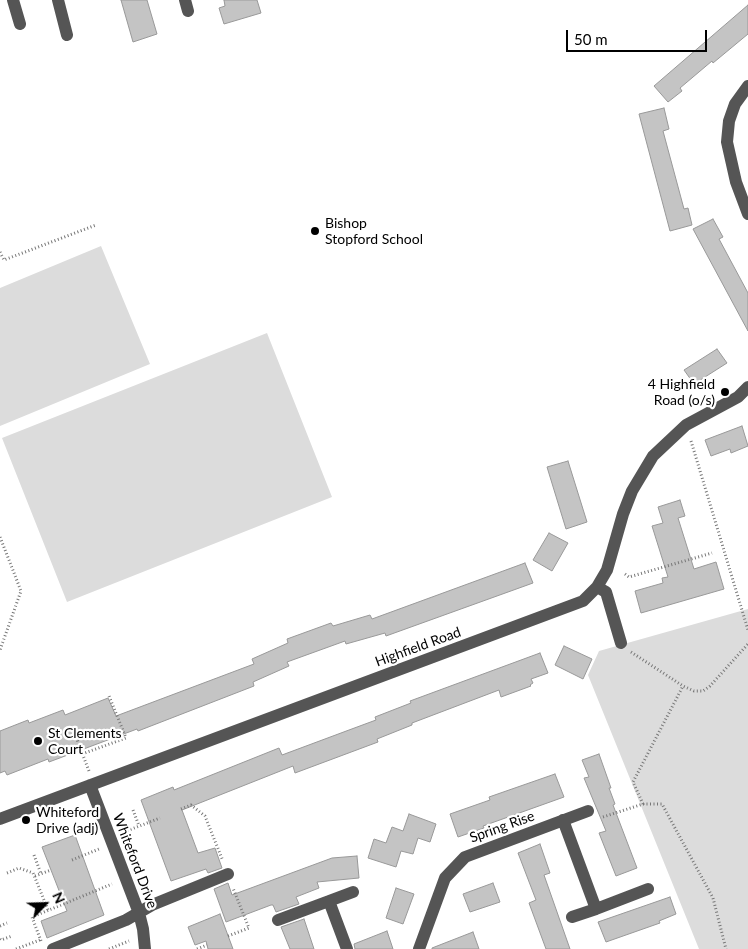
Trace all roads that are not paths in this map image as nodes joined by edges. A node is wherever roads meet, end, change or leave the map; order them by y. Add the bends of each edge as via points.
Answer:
1 (13, 0) edge
2 (58, 0) edge
3 (20, 24) dead end
4 (68, 35) dead end
5 (748, 86) edge
6 (748, 214) edge
7 (748, 387) edge
8 (597, 587) junction
9 (621, 643) road end
10 (90, 785) junction
11 (588, 811) road end
12 (0, 819) edge
13 (563, 820) junction
14 (228, 874) road end
15 (648, 889) dead end
16 (353, 892) dead end
17 (330, 901) junction
18 (596, 909) junction
19 (139, 913) junction
20 (572, 917) dead end
21 (278, 920) dead end
22 (52, 949) edge
23 (145, 949) edge
24 (347, 949) edge
25 (419, 949) edge

1 - 3 street
2 - 4 street
5 - 6 street via 734,104 728,121 727,142 736,182
7 - 8 street, Highfield Road via 738,397 686,425 653,456 632,491 607,570
8 - 9 street via 606,592
8 - 10 street, Highfield Road via 583,601 566,608
10 - 12 street, Highfield Road
10 - 19 street, Whiteford Drive
11 - 13 street, Spring Rise
13 - 18 street
13 - 25 street, Spring Rise via 465,857 445,878
14 - 19 street
15 - 18 street
16 - 17 street
17 - 21 street
17 - 24 street
18 - 20 street
19 - 22 street
19 - 23 street, Whiteford Drive

